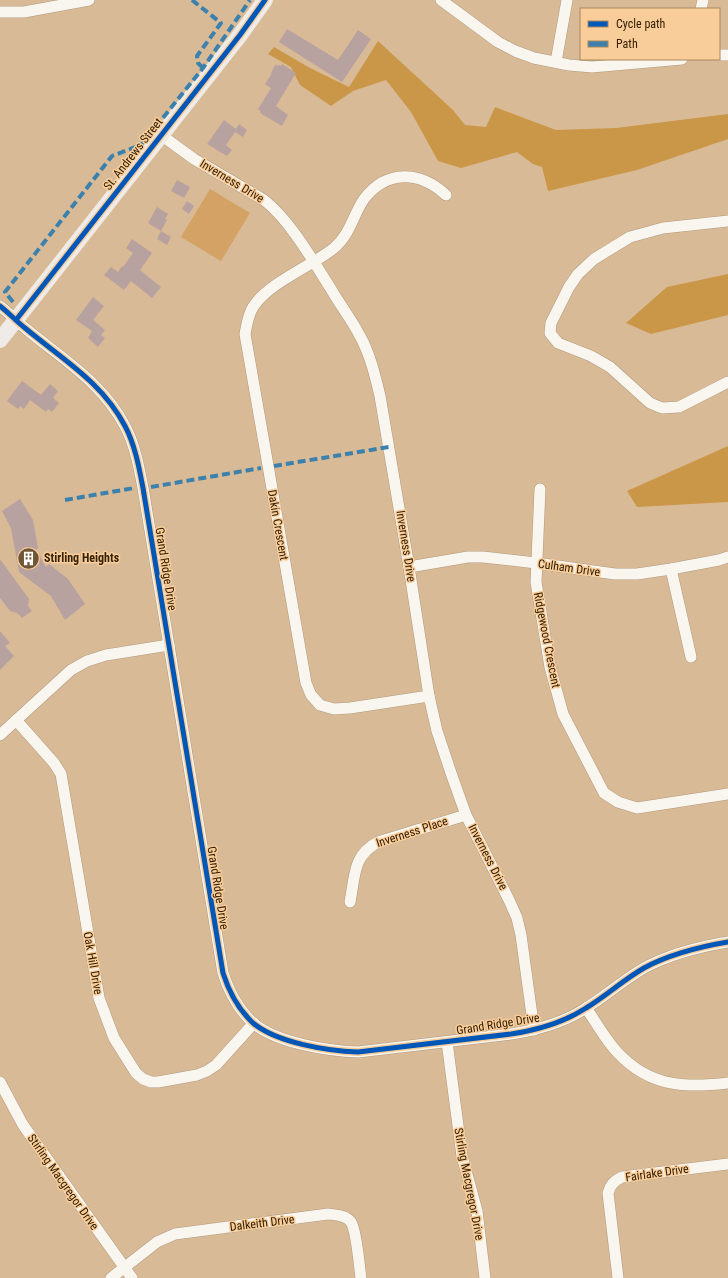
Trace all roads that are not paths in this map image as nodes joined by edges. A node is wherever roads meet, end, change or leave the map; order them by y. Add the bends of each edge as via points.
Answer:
1 (89, 0) edge
2 (265, 0) edge
3 (441, 0) edge
4 (567, 0) edge
5 (0, 12) edge
6 (671, 60) edge
7 (556, 62) junction
8 (161, 135) junction
9 (446, 195) dead end
10 (728, 222) edge
11 (313, 261) junction
12 (0, 306) edge
13 (16, 320) junction
14 (0, 340) edge
15 (728, 382) edge
16 (540, 489) dead end
17 (728, 557) edge
18 (536, 563) junction
19 (409, 567) junction
20 (671, 569) junction
21 (169, 645) junction
22 (691, 656) dead end
23 (429, 696) junction
24 (16, 720) junction
25 (0, 735) edge
26 (728, 794) edge
27 (466, 815) junction
28 (350, 902) dead end
29 (728, 942) edge
30 (586, 1008) junction
31 (254, 1023) junction
32 (534, 1030) junction
33 (447, 1042) junction
34 (0, 1082) edge
35 (728, 1083) edge
36 (728, 1164) edge
37 (124, 1267) junction
38 (111, 1278) edge
39 (132, 1278) edge
40 (360, 1278) edge
41 (485, 1278) edge
42 (618, 1278) edge

1 - 5 street via 24,12
2 - 8 main road, St. Andrews Street
3 - 7 street via 515,52
4 - 7 street
6 - 7 street via 592,67
8 - 11 street, Inverness Drive via 194,159 273,207
8 - 13 main road, St. Andrews Street
9 - 11 street, Dakin Crescent via 428,181 416,177 397,177 386,181 364,199 346,236 326,254
10 - 15 street via 663,228 630,237 594,259 569,287 551,322 550,333 558,343 591,356 610,367 650,403 662,408 679,407
11 - 19 street, Inverness Drive via 360,336 374,372
11 - 23 street, Dakin Crescent via 262,297 250,313 245,334 306,683 310,695 320,705 334,709
12 - 13 street, Grand Ridge Drive
13 - 14 main road, St. Andrews Street
13 - 21 street, Grand Ridge Drive via 102,391 125,426 139,468
16 - 18 street, Ridgewood Crescent
17 - 20 street, Culham Drive
18 - 19 street, Culham Drive via 468,557
18 - 20 street, Culham Drive via 615,574
18 - 26 street, Ridgewood Crescent via 536,582 550,667 563,714 604,793 618,802 636,808
19 - 23 street, Inverness Drive
20 - 22 street
21 - 24 street via 106,655 87,661 71,670
21 - 31 street, Grand Ridge Drive via 223,973 239,1008
23 - 27 street, Inverness Drive via 437,731
24 - 25 street
24 - 31 street, Oak Hill Drive via 54,762 61,774 99,998 114,1038 136,1072 143,1079 158,1082 207,1071 216,1065
27 - 28 street, Inverness Place via 369,846 356,866
27 - 32 street, Inverness Drive via 517,918
29 - 30 street, Grand Ridge Drive via 689,949 665,958 643,969
30 - 32 street, Grand Ridge Drive via 552,1025
30 - 35 street via 617,1052 632,1067 650,1077 698,1086
31 - 33 street, Grand Ridge Drive via 291,1041 342,1052
32 - 33 street, Grand Ridge Drive
33 - 41 street, Stirling Macgregor Drive via 462,1156 477,1211
34 - 37 street, Stirling Macgregor Drive via 22,1125
36 - 42 street, Fairlake Drive via 622,1177 614,1181 608,1193
37 - 38 street, Dalkeith Drive
37 - 39 street, Stirling Macgregor Drive
37 - 40 street, Dalkeith Drive via 157,1242 175,1234 328,1214 340,1215 350,1222 354,1231

